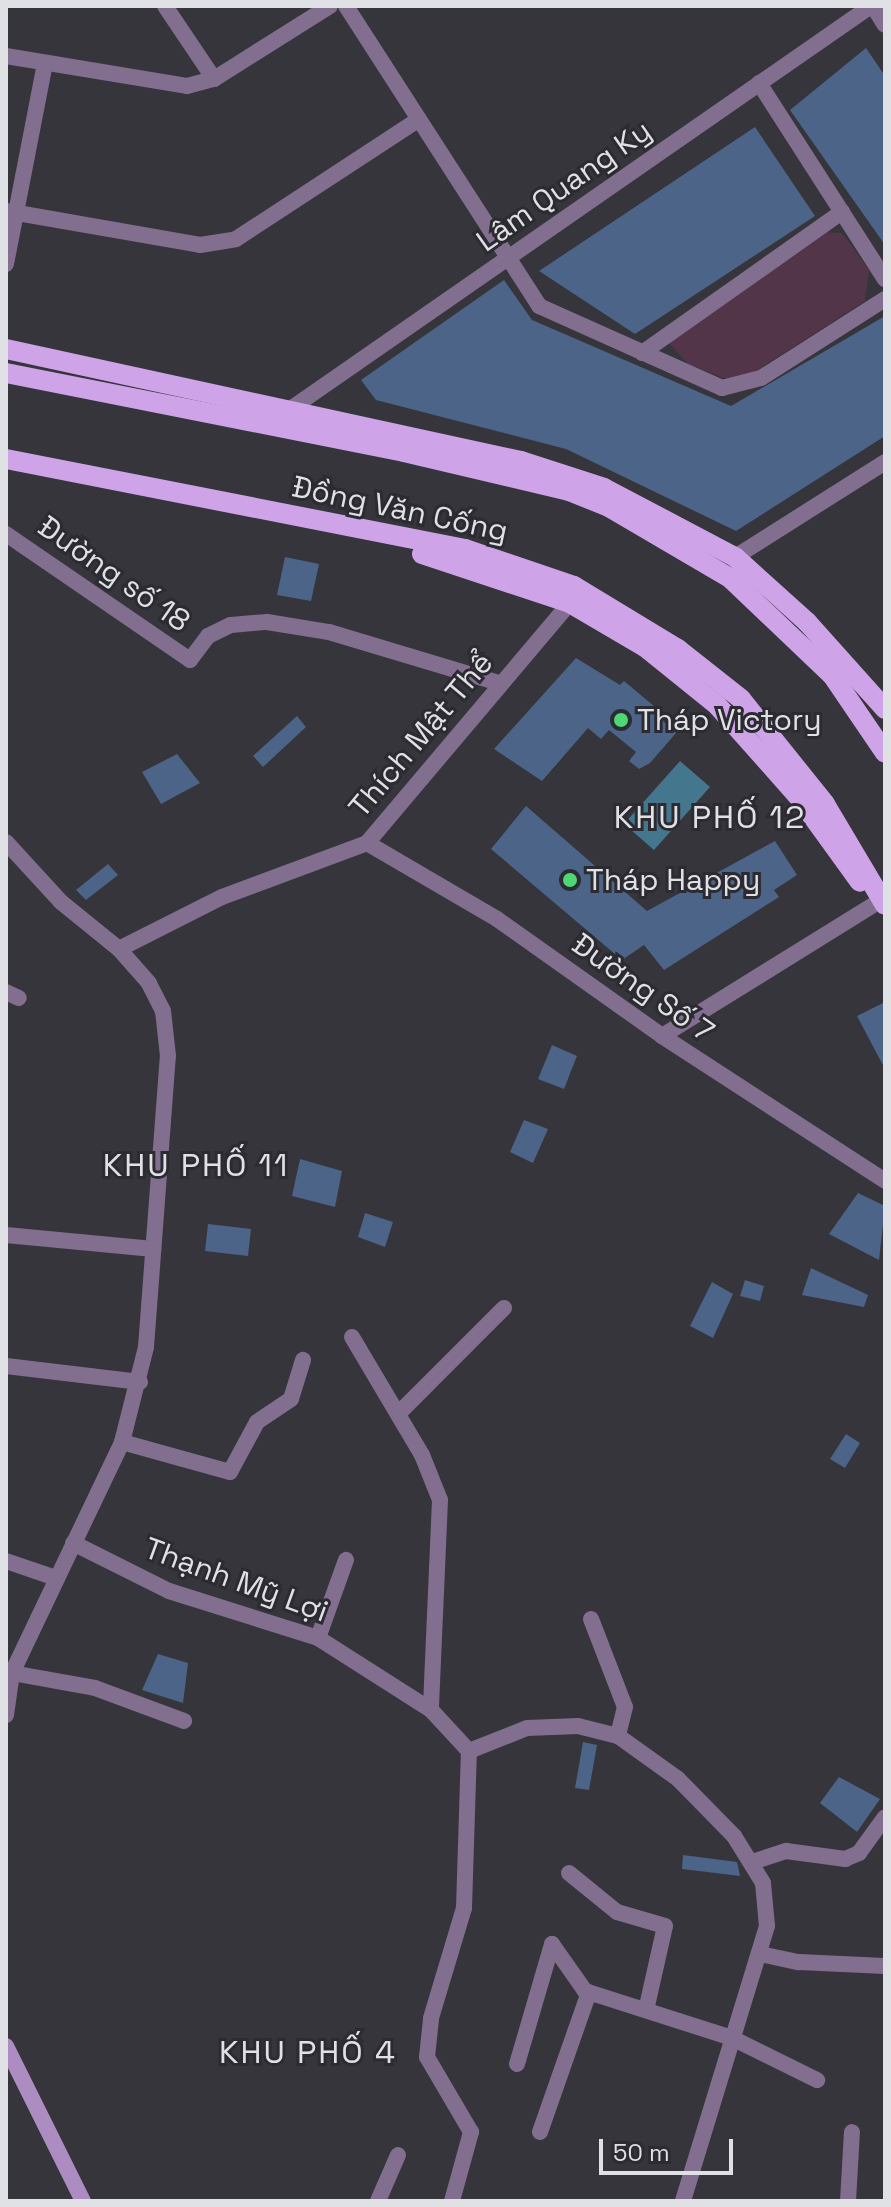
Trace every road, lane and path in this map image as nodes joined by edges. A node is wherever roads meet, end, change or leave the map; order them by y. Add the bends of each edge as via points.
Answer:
1 (165, 6) edge
2 (330, 6) edge
3 (346, 6) edge
4 (872, 6) edge
5 (885, 25) edge
6 (6, 56) edge
7 (45, 64) junction
8 (214, 79) junction
9 (759, 83) junction
10 (416, 121) junction
11 (11, 212) edge
12 (842, 212) junction
13 (507, 261) junction
14 (6, 264) edge
15 (885, 279) edge
16 (885, 299) edge
17 (6, 349) edge
18 (642, 353) junction
19 (6, 373) edge
20 (284, 419) junction
21 (6, 459) edge
22 (885, 462) edge
23 (6, 472) edge
24 (6, 534) edge
25 (735, 557) junction
26 (570, 603) junction
27 (499, 683) junction
28 (885, 709) edge
29 (885, 753) edge
30 (6, 842) edge
31 (367, 843) junction
32 (884, 901) edge
33 (119, 949) junction
34 (662, 1036) junction
35 (885, 1181) edge
36 (6, 1235) edge
37 (153, 1249) junction
38 (504, 1308) dead end
39 (352, 1337) dead end
40 (303, 1360) dead end
41 (6, 1366) edge
42 (140, 1382) junction
43 (398, 1414) junction
44 (122, 1442) junction
45 (73, 1543) junction
46 (346, 1560) dead end
47 (6, 1561) edge
48 (56, 1578) junction
49 (591, 1619) dead end
50 (318, 1638) junction
51 (12, 1673) junction
52 (431, 1710) junction
53 (6, 1715) edge
54 (184, 1721) dead end
55 (618, 1736) junction
56 (469, 1751) junction
57 (885, 1817) edge
58 (755, 1861) junction
59 (569, 1873) dead end
60 (760, 1954) junction
61 (885, 1966) edge
62 (589, 1992) junction
63 (646, 2010) junction
64 (732, 2038) junction
65 (6, 2046) edge
66 (517, 2064) dead end
67 (817, 2080) dead end
68 (540, 2132) dead end
69 (852, 2132) dead end
70 (398, 2155) dead end
71 (83, 2201) edge
72 (378, 2201) edge
73 (452, 2201) edge
74 (683, 2201) edge
75 (848, 2201) edge

1 - 8 street
2 - 8 street
3 - 10 street
4 - 5 street
4 - 9 street, Lâm Quang Ky
6 - 7 street
7 - 8 street via 187,86
7 - 11 street
9 - 12 street
9 - 13 street, Lâm Quang Ky
10 - 11 street via 236,239 200,245
10 - 13 street
11 - 14 street
12 - 15 street
12 - 18 street
13 - 18 street via 539,306
13 - 20 street, Lâm Quang Ky
16 - 18 street via 742,387 722,388
17 - 20 main road, Đồng Văn Cống
19 - 20 main road, Đồng Văn Cống
20 - 25 main road, Đồng Văn Cống via 521,461 604,488
20 - 29 main road, Đồng Văn Cống via 609,507 730,578 832,675
21 - 32 main road, Đồng Văn Cống via 465,549 574,586 678,649 741,699 825,804
22 - 25 street
23 - 26 main road, Đồng Văn Cống via 430,555
24 - 27 street, Đường số 18 via 190,660 208,636 231,625 267,622 329,632
25 - 28 main road, Đồng Văn Cống via 817,632
26 - 27 street, Thích Mật Thể
26 - 32 main road, Đồng Văn Cống via 645,647 717,705 797,795 853,874
27 - 31 street, Thích Mật Thể
30 - 33 street via 61,902
31 - 33 street, Thích Mật Thể via 222,897
31 - 34 street, Đường Số 7 via 497,919
32 - 34 street
33 - 37 street via 149,983 163,1011 168,1056
34 - 35 street, Đường Số 7
36 - 37 street
37 - 42 street
38 - 43 street
39 - 43 street
40 - 44 street via 291,1399 257,1422 230,1472
41 - 42 street
42 - 44 street
43 - 52 street via 440,1500
44 - 45 street
45 - 48 street
45 - 50 street, Thạnh Mỹ Lợi via 169,1591
46 - 50 street
47 - 48 street
48 - 51 street
49 - 55 street via 625,1707
50 - 52 street, Thạnh Mỹ Lợi
51 - 53 street
51 - 54 street via 95,1688
52 - 56 street, Thạnh Mỹ Lợi
55 - 56 street via 578,1726 527,1728
55 - 58 street via 678,1779
56 - 73 street via 464,1908 431,2018 427,2057 471,2132
57 - 58 street via 859,1853 845,1859 786,1851
58 - 60 street via 767,1926
59 - 63 street via 617,1912 665,1926
60 - 61 street via 799,1962
60 - 64 street
62 - 63 street
62 - 66 street via 573,1981 552,1944
62 - 68 street
63 - 64 street
64 - 67 street
64 - 74 street
65 - 71 main road
69 - 75 street
70 - 72 street

